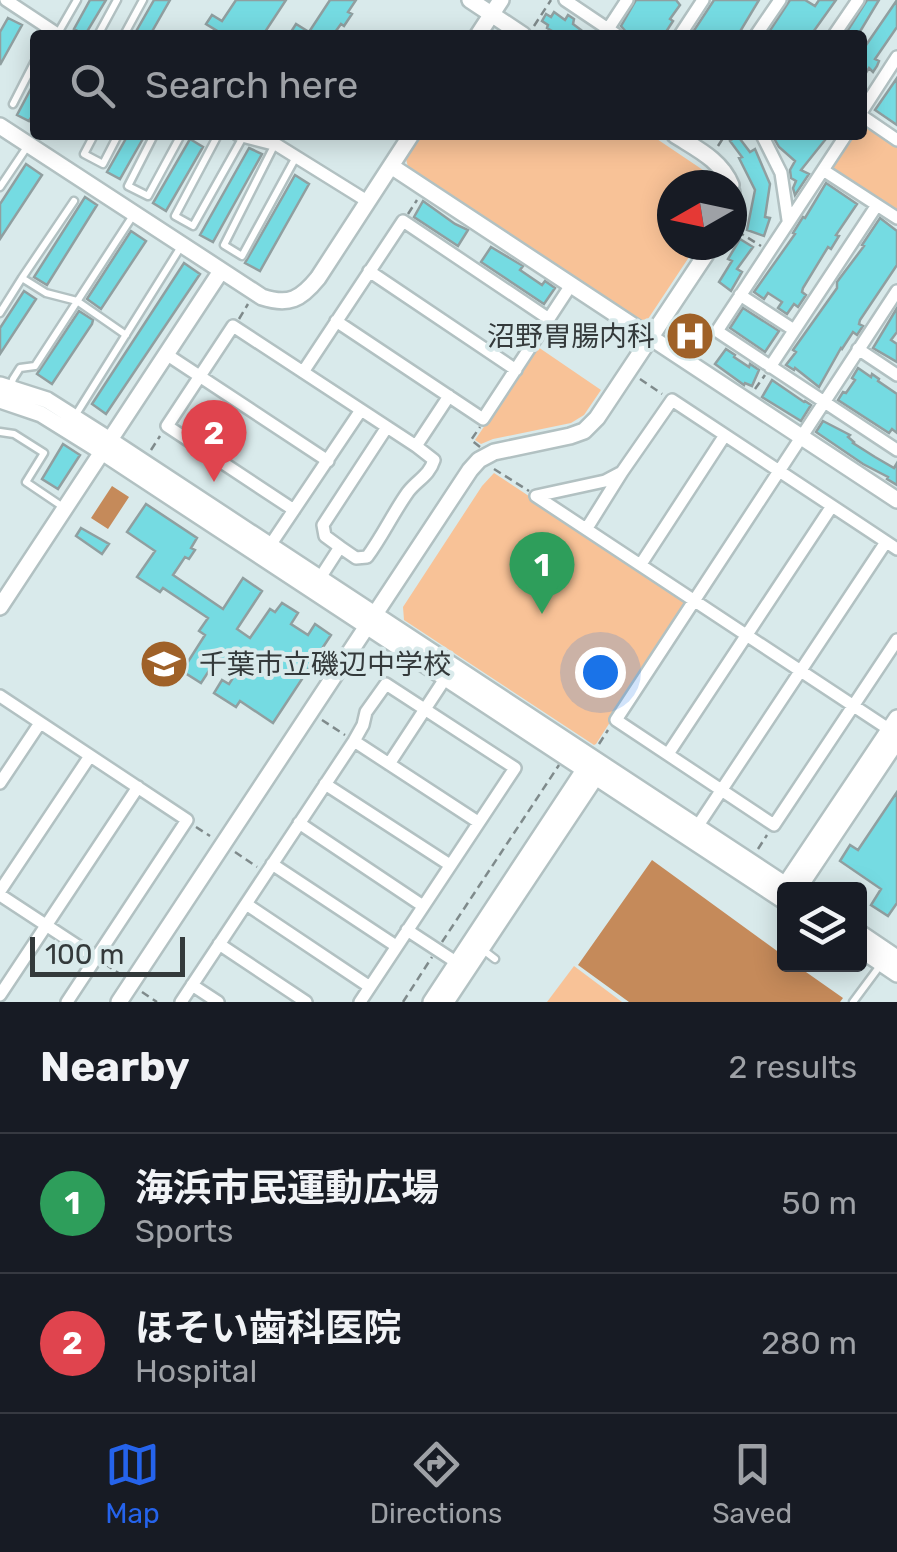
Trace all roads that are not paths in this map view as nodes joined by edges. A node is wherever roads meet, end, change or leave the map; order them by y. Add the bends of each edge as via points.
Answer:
1 (77, 0) edge
2 (117, 0) edge
3 (143, 0) edge
4 (470, 0) edge
5 (565, 0) edge
6 (627, 0) edge
7 (703, 0) edge
8 (780, 0) edge
9 (858, 0) edge
10 (11, 2) edge
11 (496, 7) edge
12 (0, 12) edge
13 (49, 30) edge
14 (57, 30) edge
15 (101, 30) edge
16 (127, 30) edge
17 (481, 30) edge
18 (529, 30) edge
19 (609, 30) edge
20 (613, 30) edge
21 (683, 30) edge
22 (759, 30) edge
23 (837, 30) edge
24 (897, 58) edge
25 (30, 72) edge
26 (13, 104) dead end
27 (867, 106) edge
28 (867, 118) edge
29 (0, 126) edge
30 (91, 140) edge
31 (115, 140) edge
32 (151, 140) edge
33 (178, 140) edge
34 (215, 140) edge
35 (239, 140) edge
36 (258, 140) edge
37 (408, 140) edge
38 (684, 140) edge
39 (766, 140) edge
40 (843, 140) edge
41 (897, 140) edge
42 (28, 144) junction
43 (275, 144) junction
44 (296, 156) junction
45 (391, 166) junction
46 (723, 170) edge
47 (822, 170) junction
48 (0, 187) edge
49 (367, 201) junction
50 (74, 202) dead end
51 (878, 205) junction
52 (134, 214) junction
53 (897, 218) edge
54 (788, 221) junction
55 (182, 245) junction
56 (702, 260) edge
57 (221, 271) junction
58 (370, 271) junction
59 (22, 278) junction
60 (571, 285) junction
61 (740, 295) junction
62 (896, 295) edge
63 (77, 301) junction
64 (0, 313) edge
65 (549, 319) junction
66 (336, 322) junction
67 (794, 330) junction
68 (126, 335) junction
69 (651, 336) junction
70 (858, 349) junction
71 (166, 354) junction
72 (770, 367) junction
73 (516, 370) junction
74 (303, 372) junction
75 (897, 375) edge
76 (200, 377) junction
77 (4, 391) edge
78 (448, 396) junction
79 (824, 402) junction
80 (361, 410) junction
81 (74, 417) junction
82 (387, 427) junction
83 (0, 432) edge
84 (725, 435) junction
85 (801, 437) junction
86 (106, 446) junction
87 (416, 446) junction
88 (897, 450) edge
89 (328, 461) junction
90 (778, 470) junction
91 (622, 472) junction
92 (897, 500) edge
93 (832, 506) junction
94 (65, 508) junction
95 (294, 510) junction
96 (587, 528) junction
97 (891, 546) edge
98 (340, 547) junction
99 (266, 552) junction
100 (640, 564) junction
101 (320, 578) junction
102 (694, 600) junction
103 (0, 607) edge
104 (372, 620) junction
105 (747, 634) junction
106 (897, 640) edge
107 (800, 670) junction
108 (449, 673) junction
109 (0, 696) edge
110 (854, 706) junction
111 (425, 709) junction
112 (40, 723) junction
113 (895, 731) edge
114 (354, 740) junction
115 (668, 754) junction
116 (90, 756) junction
117 (389, 764) junction
118 (593, 765) junction
119 (0, 783) edge
120 (325, 784) junction
121 (138, 787) junction
122 (721, 790) junction
123 (478, 822) junction
124 (299, 823) junction
125 (697, 827) junction
126 (450, 865) junction
127 (270, 868) junction
128 (794, 882) edge
129 (777, 886) edge
130 (777, 886) edge
131 (0, 893) edge
132 (246, 904) junction
133 (423, 906) junction
134 (46, 925) junction
135 (407, 930) junction
136 (867, 939) edge
137 (219, 944) junction
138 (396, 946) junction
139 (96, 958) junction
140 (889, 958) edge
141 (462, 966) junction
142 (897, 974) edge
143 (192, 985) junction
144 (370, 986) junction
145 (0, 995) edge
146 (67, 1002) edge
147 (119, 1002) edge
148 (181, 1002) edge
149 (218, 1002) edge
150 (306, 1002) edge
151 (360, 1002) edge
152 (431, 1002) edge
153 (446, 1002) edge
154 (853, 1002) edge

1 - 14 lane
2 - 15 lane
3 - 16 lane
4 - 11 street
5 - 19 street
6 - 20 street
7 - 21 street
8 - 22 street
9 - 23 street
10 - 12 lane
10 - 13 street
11 - 17 street
11 - 18 street
24 - 27 street
25 - 26 lane
28 - 41 street
29 - 42 street
30 - 31 lane via 84,154 103,164
32 - 33 lane via 128,186 148,196
34 - 35 lane via 175,216 194,226
36 - 43 street
37 - 45 street
38 - 46 street
39 - 54 street via 782,172
40 - 47 street
42 - 48 lane
42 - 52 street
43 - 44 street
43 - 44 lane via 224,245 242,256
44 - 49 street
45 - 49 street
45 - 60 street
47 - 51 street
47 - 54 street
49 - 57 street via 318,278 295,299 262,297
50 - 59 lane
51 - 53 street
51 - 67 street
52 - 55 street
52 - 63 lane
54 - 61 street
55 - 57 street
55 - 68 lane
56 - 69 street
57 - 71 street
58 - 65 street via 403,221
58 - 66 street
58 - 73 street
59 - 63 lane
59 - 64 lane
60 - 65 street
60 - 69 street
61 - 67 street
61 - 72 street via 717,331
62 - 70 street
63 - 68 lane
63 - 77 lane via 35,366 20,368
65 - 73 street
66 - 74 street
66 - 78 street
67 - 72 street
68 - 81 lane
69 - 85 street
69 - 104 street via 584,431 479,460
70 - 75 street
70 - 79 street
71 - 76 street
71 - 86 street
72 - 79 street
73 - 78 street via 483,419
74 - 76 street via 234,326
74 - 80 street
76 - 89 street
76 - 95 street via 167,426
77 - 81 street via 47,400
77 - 86 street
78 - 87 street
79 - 85 street
79 - 88 street
80 - 82 street
80 - 89 street
81 - 86 street
82 - 87 street
82 - 98 street via 323,525 325,536
83 - 94 lane via 44,453 26,482
84 - 90 street
84 - 91 street via 672,400
84 - 100 street
85 - 90 street
85 - 92 street
86 - 94 street
86 - 99 street
87 - 98 street via 434,465 411,488 370,554 361,559
89 - 95 street
90 - 93 street
90 - 102 street
91 - 96 street
91 - 96 street via 536,496
93 - 97 street
93 - 105 street
94 - 103 street
95 - 99 street
96 - 100 street
97 - 107 street
98 - 101 street
99 - 101 street
99 - 104 street
100 - 102 street
101 - 104 street
102 - 105 street
102 - 115 street via 616,720
104 - 108 street
104 - 147 street
105 - 107 street
105 - 115 street
106 - 110 street
107 - 110 street
107 - 122 street
108 - 111 street
108 - 118 street
109 - 112 street
110 - 113 street
110 - 122 street via 774,826
111 - 114 street via 386,684
111 - 117 street
111 - 123 street via 514,768
112 - 116 street
112 - 119 street
113 - 128 street
114 - 117 street
114 - 120 street
115 - 122 street
116 - 121 street
116 - 131 street
117 - 123 street
118 - 125 street
118 - 129 street
118 - 141 street
118 - 141 street via 488,953
120 - 124 street
120 - 126 street
121 - 134 street
121 - 139 street via 187,820
122 - 125 street
123 - 126 street
124 - 127 street
124 - 133 street
125 - 130 street
126 - 133 street
127 - 132 street
127 - 138 street
131 - 134 street
132 - 137 street
132 - 144 street
133 - 135 street
134 - 139 street
134 - 145 street
135 - 138 street
135 - 141 street
136 - 140 street
137 - 143 street
137 - 150 street
138 - 144 street
139 - 146 street
140 - 142 street
140 - 154 lane
141 - 152 street
141 - 153 street
143 - 148 street
143 - 149 street
144 - 151 street

